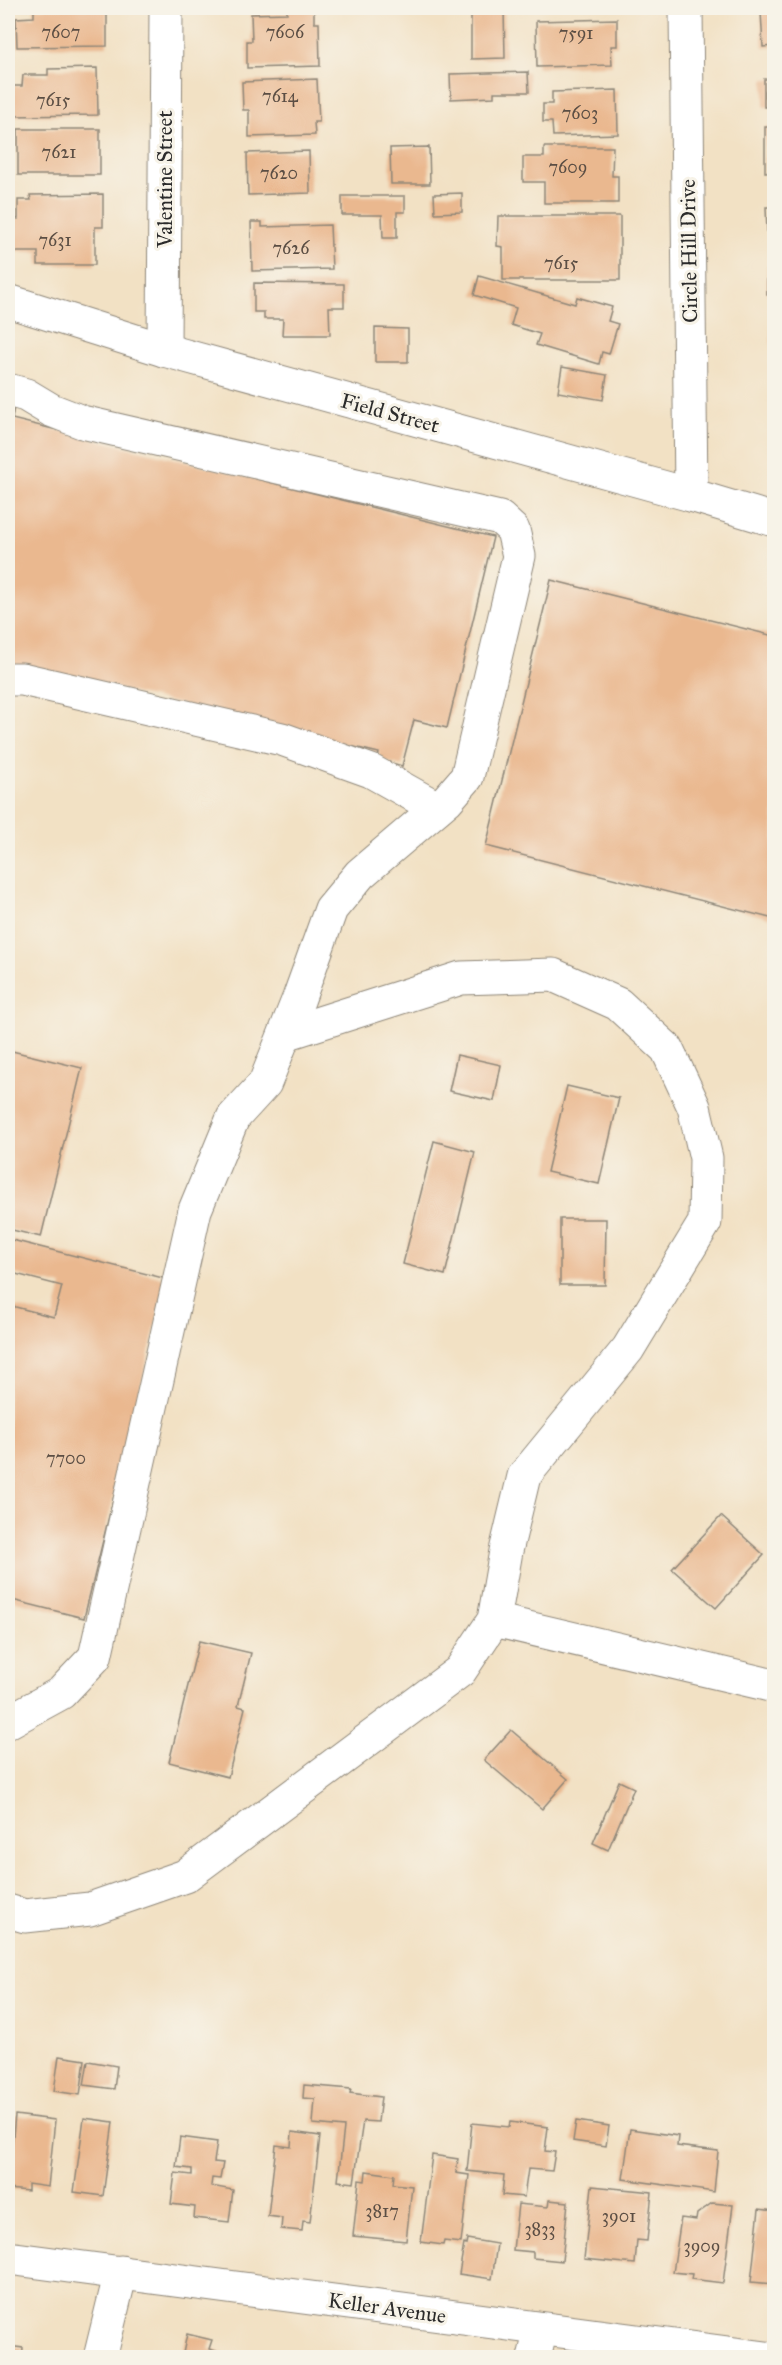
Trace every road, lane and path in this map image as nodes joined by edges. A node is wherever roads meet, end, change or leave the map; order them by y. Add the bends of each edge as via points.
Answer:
1 (166, 8) edge
2 (686, 8) edge
3 (8, 301) edge
4 (164, 350) junction
5 (8, 390) edge
6 (691, 495) junction
7 (774, 520) edge
8 (8, 679) edge
9 (437, 808) junction
10 (285, 1034) junction
11 (494, 1620) junction
12 (774, 1686) edge
13 (8, 1722) edge
14 (8, 1911) edge
15 (8, 2258) edge
16 (121, 2272) junction
17 (538, 2343) edge
18 (100, 2358) edge
19 (766, 2358) edge

1 - 4 street, Valentine Street
2 - 6 street, Circle Hill Drive
3 - 4 street, Field Street
4 - 6 street, Field Street
5 - 9 street via 82,422 500,518 513,531 519,556 466,777
6 - 7 street, Field Street
8 - 9 street via 282,739 371,771
9 - 10 street via 360,874 331,909
10 - 11 street via 461,978 553,975 618,1004 666,1049 694,1107 706,1158 705,1222 628,1349 524,1476
10 - 13 street via 265,1083 232,1118 195,1210 95,1657 61,1693
11 - 12 street
11 - 14 street via 460,1671 185,1876 90,1909 25,1916
15 - 16 street, Keller Avenue
16 - 17 street, Keller Avenue
16 - 18 street
17 - 19 street, Keller Avenue

